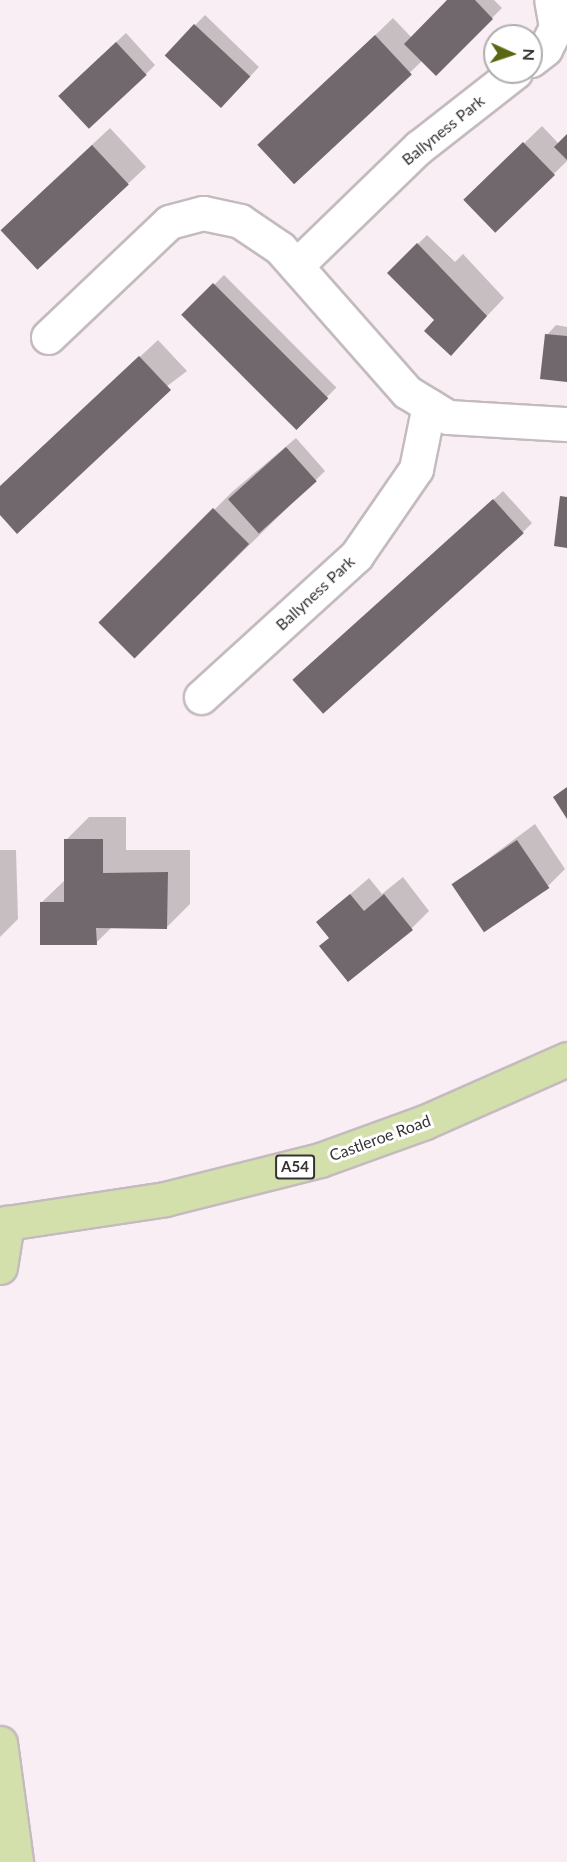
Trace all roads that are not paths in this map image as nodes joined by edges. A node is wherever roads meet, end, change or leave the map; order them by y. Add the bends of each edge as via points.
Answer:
1 (551, 0) edge
2 (543, 51) edge
3 (500, 84) edge
4 (296, 266) junction
5 (48, 337) dead end
6 (429, 405) junction
7 (567, 424) edge
8 (201, 697) dead end
9 (567, 1059) edge
10 (0, 1267) edge
11 (0, 1743) edge
12 (16, 1862) edge

1 - 2 street via 556,27
3 - 4 street, Ballyness Park via 419,147
4 - 5 street via 280,248 240,221 203,213 169,222
4 - 6 street via 407,392
6 - 7 street via 448,417
6 - 8 street, Ballyness Park via 416,469 356,556
9 - 10 main road, Castleroe Road / A54 via 425,1122 320,1160 165,1199 7,1223
11 - 12 main road

